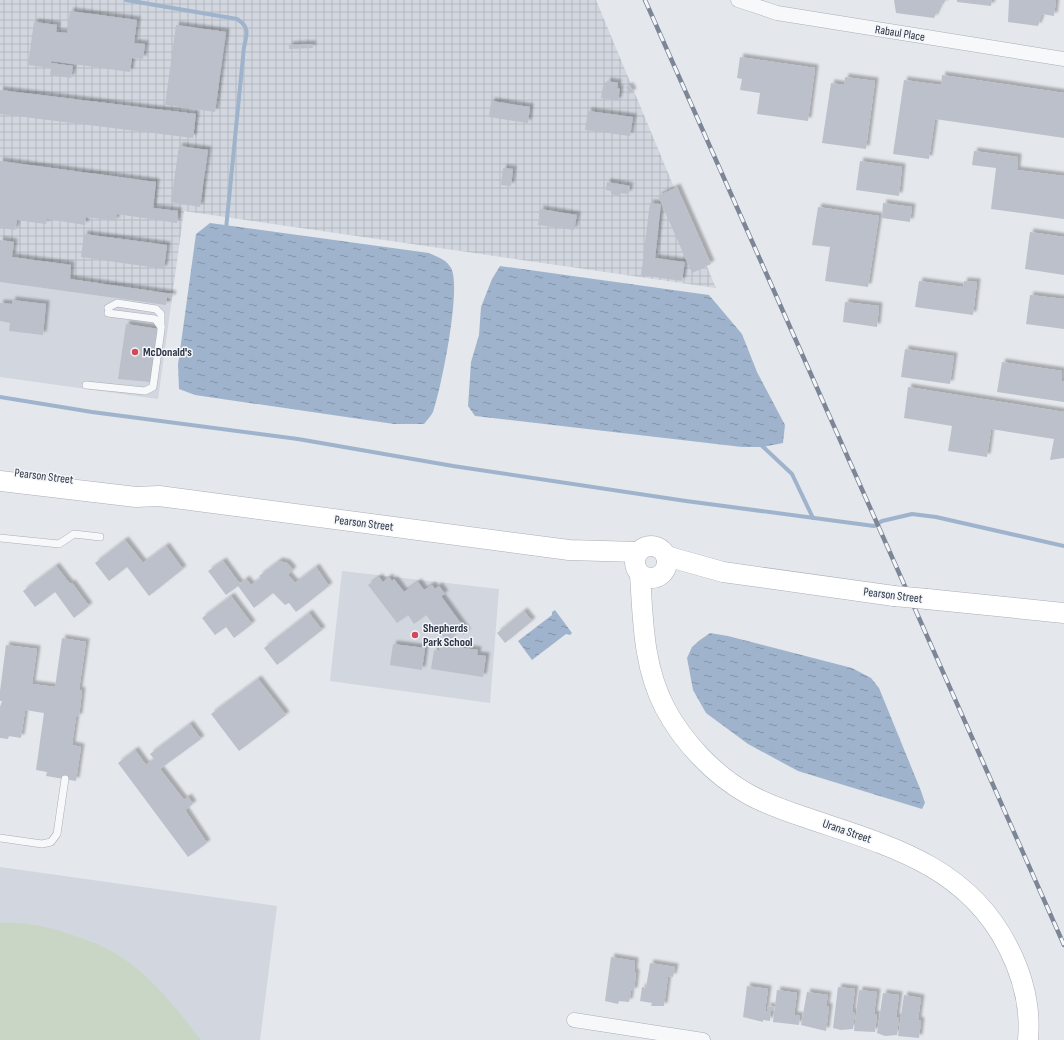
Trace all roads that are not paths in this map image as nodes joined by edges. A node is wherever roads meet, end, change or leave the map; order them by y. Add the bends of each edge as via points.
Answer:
1 (738, 0) edge
2 (1064, 59) edge
3 (161, 328) junction
4 (86, 385) dead end
5 (0, 470) edge
6 (0, 481) edge
7 (159, 496) junction
8 (100, 537) dead end
9 (0, 538) edge
10 (650, 567) junction
11 (1064, 613) edge
12 (65, 779) dead end
13 (0, 838) edge
14 (574, 1020) dead end
15 (631, 1035) edge
16 (703, 1040) edge
17 (1028, 1040) edge

1 - 2 street, Rabaul Place via 776,13
3 - 3 lane via 161,314 156,309 117,303 108,311 155,319
3 - 4 lane via 151,390
5 - 7 main road, Pearson Street via 137,489
6 - 7 main road, Pearson Street via 136,497
7 - 10 main road, Pearson Street via 570,550
8 - 9 lane via 74,534 59,544
10 - 11 main road, Pearson Street, bridge via 723,572 894,596
10 - 17 main road, Urana Street via 644,636 651,672 666,709 688,742 723,777 748,794 901,851 934,867 960,886 984,909 1018,965 1026,995
12 - 13 lane via 57,834 51,842 42,844
14 - 15 street
15 - 16 street

